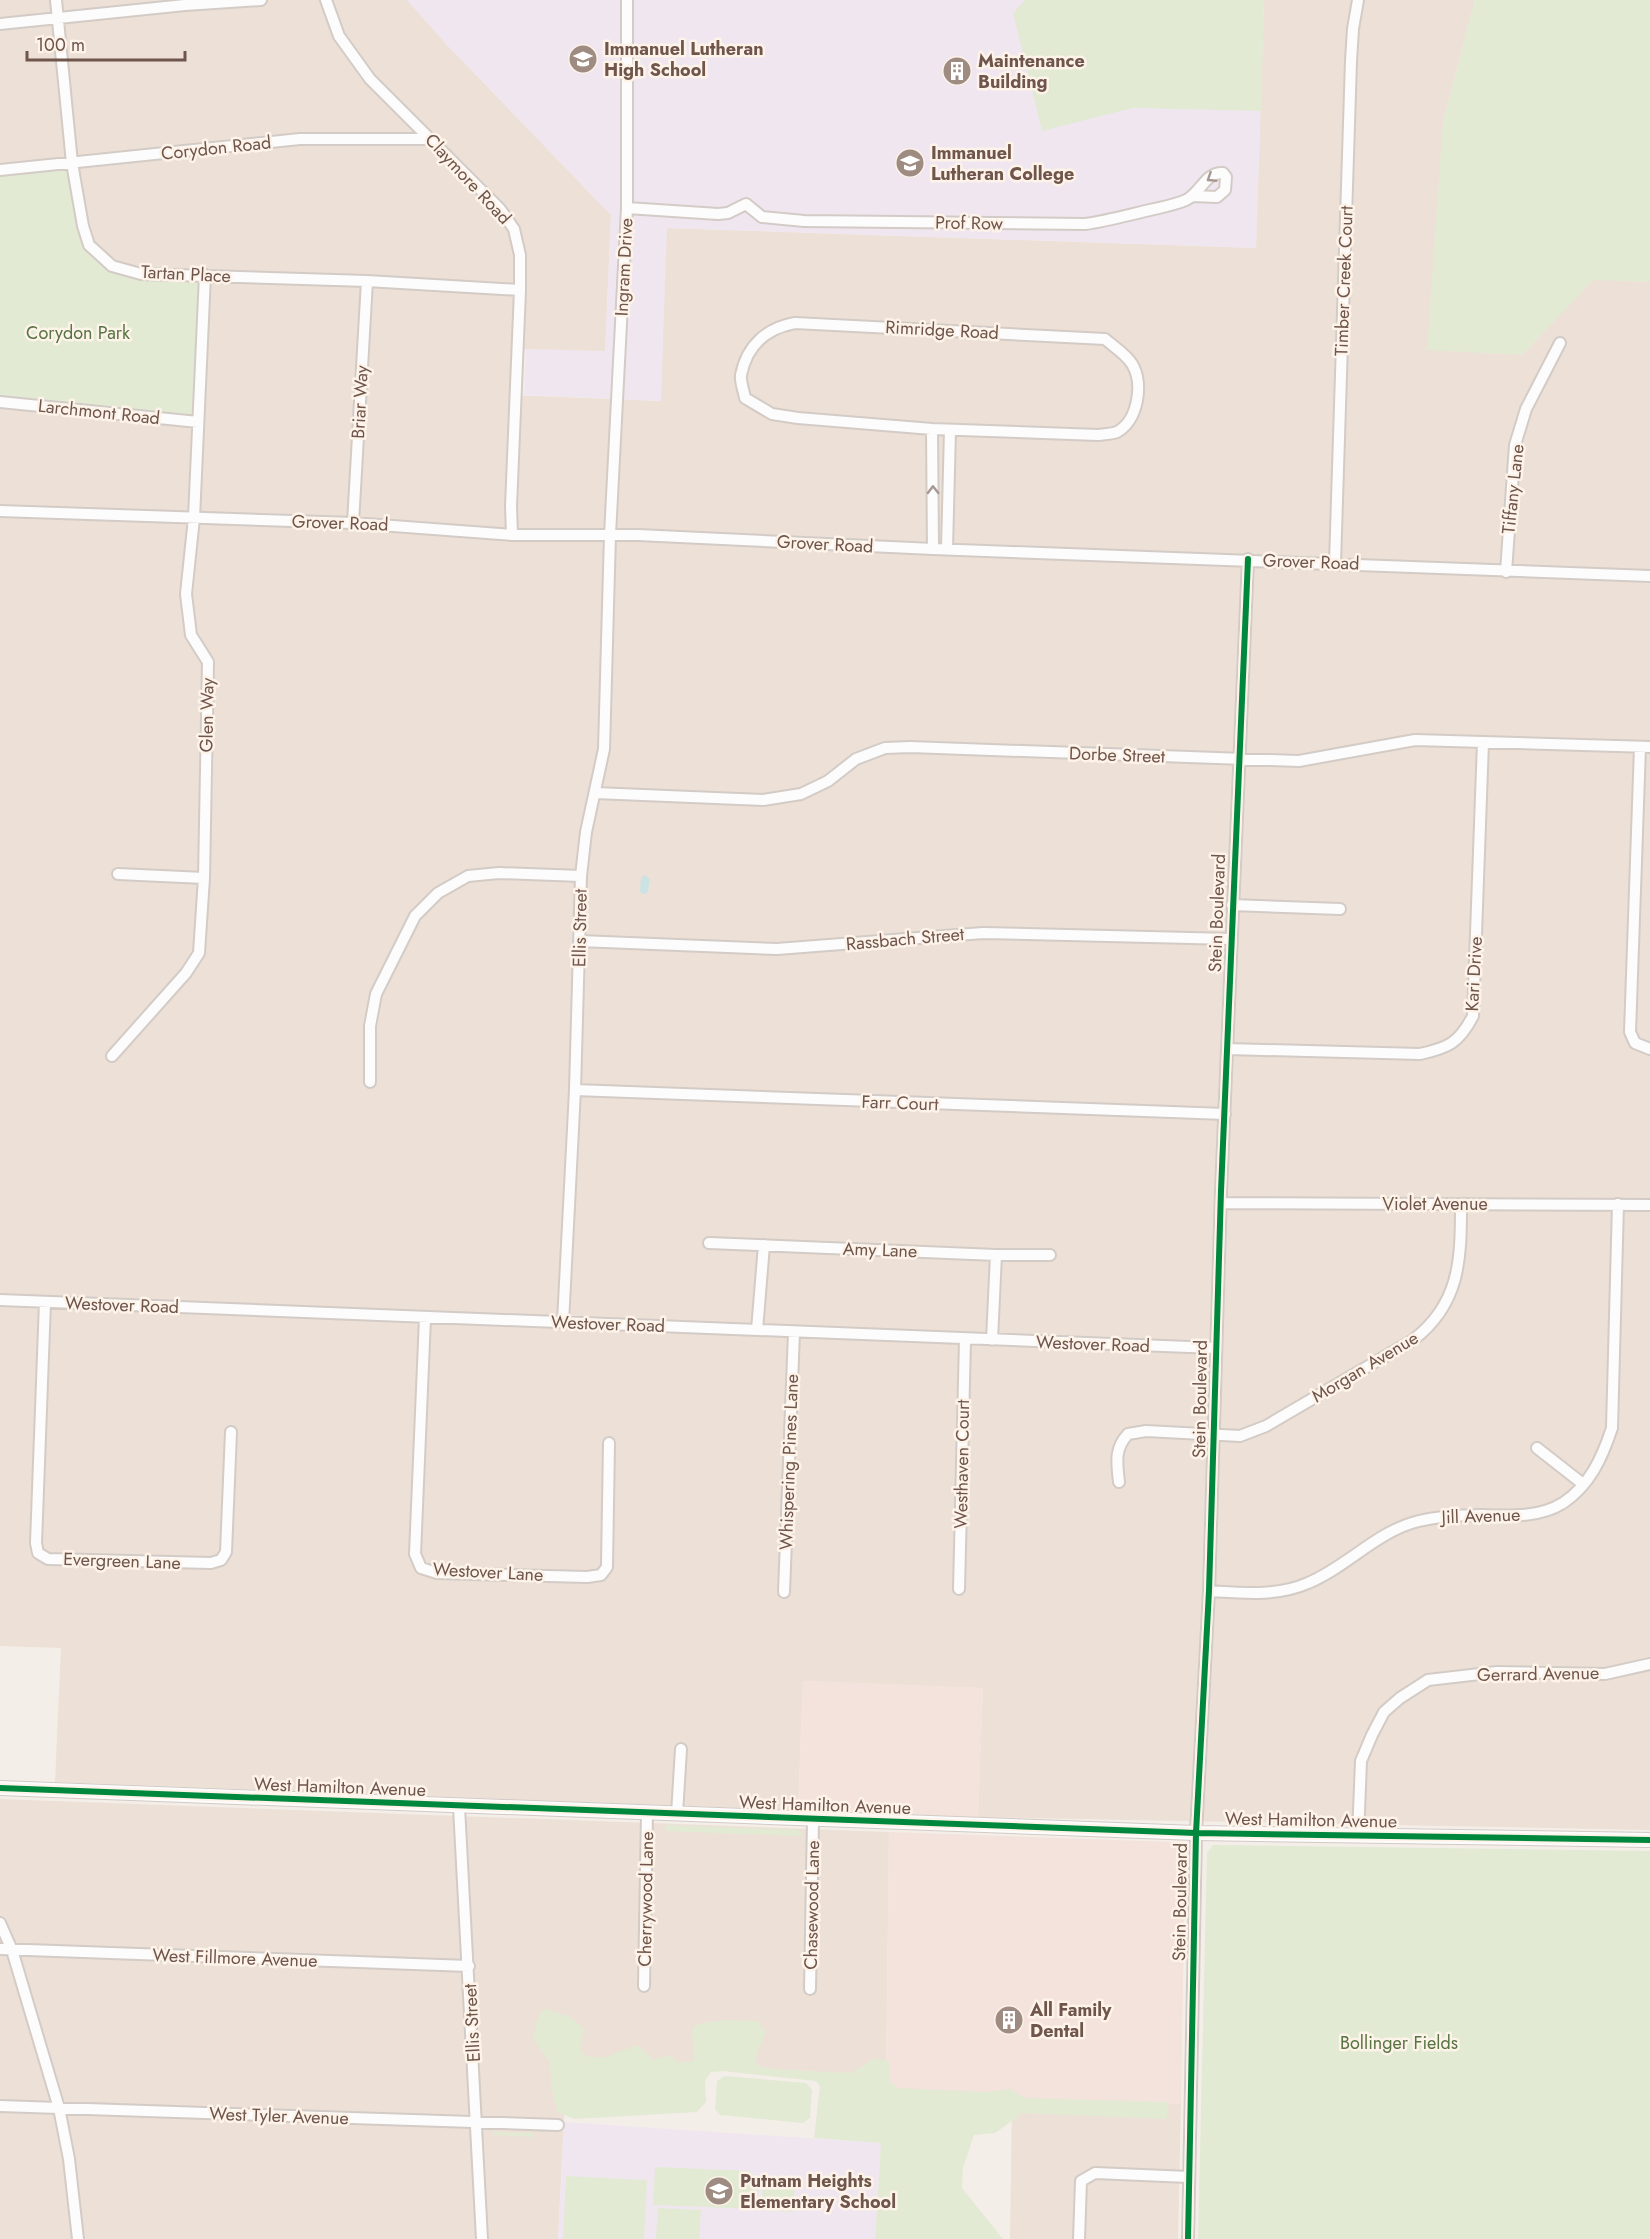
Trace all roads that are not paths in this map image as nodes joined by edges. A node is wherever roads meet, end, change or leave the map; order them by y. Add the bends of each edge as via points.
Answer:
1 (56, 0) edge
2 (261, 0) edge
3 (326, 0) edge
4 (627, 0) edge
5 (1358, 0) edge
6 (58, 20) junction
7 (0, 24) edge
8 (432, 140) junction
9 (72, 163) junction
10 (0, 170) edge
11 (1193, 196) dead end
12 (627, 208) junction
13 (205, 275) junction
14 (367, 281) junction
15 (520, 290) junction
16 (1560, 343) dead end
17 (0, 402) edge
18 (198, 422) junction
19 (932, 429) junction
20 (950, 430) junction
21 (0, 511) edge
22 (194, 518) junction
23 (353, 523) junction
24 (512, 535) junction
25 (610, 535) junction
26 (933, 549) junction
27 (946, 549) junction
28 (1248, 560) junction
29 (1335, 563) junction
30 (1506, 572) junction
31 (1650, 576) edge
32 (1483, 742) junction
33 (1645, 747) edge
34 (1239, 759) junction
35 (595, 793) junction
36 (118, 874) dead end
37 (581, 876) junction
38 (204, 878) junction
39 (1232, 905) junction
40 (1340, 909) dead end
41 (1231, 939) junction
42 (580, 940) junction
43 (1227, 1049) junction
44 (1650, 1049) edge
45 (112, 1056) dead end
46 (370, 1082) dead end
47 (575, 1090) junction
48 (1225, 1113) junction
49 (1221, 1203) junction
50 (1618, 1204) junction
51 (1461, 1205) junction
52 (1650, 1205) edge
53 (709, 1243) dead end
54 (764, 1245) junction
55 (996, 1255) junction
56 (1050, 1255) dead end
57 (0, 1300) edge
58 (45, 1302) junction
59 (425, 1317) junction
60 (562, 1323) junction
61 (758, 1330) junction
62 (794, 1332) junction
63 (965, 1340) junction
64 (992, 1340) junction
65 (1215, 1348) junction
66 (231, 1432) dead end
67 (1214, 1436) junction
68 (609, 1443) dead end
69 (1537, 1448) dead end
70 (1119, 1482) dead end
71 (1583, 1484) junction
72 (959, 1588) dead end
73 (1209, 1591) junction
74 (784, 1592) dead end
75 (1650, 1664) edge
76 (681, 1749) dead end
77 (0, 1788) edge
78 (459, 1807) junction
79 (647, 1813) junction
80 (677, 1814) junction
81 (813, 1820) junction
82 (1196, 1833) junction
83 (1358, 1836) junction
84 (1650, 1840) edge
85 (0, 1923) edge
86 (0, 1950) edge
87 (12, 1950) junction
88 (469, 1966) junction
89 (644, 1986) dead end
90 (810, 1989) dead end
91 (0, 2106) edge
92 (59, 2108) junction
93 (477, 2123) junction
94 (558, 2125) dead end
95 (1189, 2177) junction
96 (78, 2239) edge
97 (482, 2239) edge
98 (1079, 2239) edge
99 (1188, 2239) edge

1 - 6 street, Tartan Place
2 - 6 street
3 - 8 street, Claymore Road via 339,36 370,79
4 - 12 street, Ingram Drive
5 - 29 street, Timber Creek Court via 1351,61
6 - 7 street
6 - 9 street, Tartan Place
8 - 9 street, Corydon Road via 300,139
8 - 15 street, Claymore Road via 500,209 514,229 520,255
9 - 10 street, Corydon Road
9 - 13 street, Tartan Place via 89,245 112,266 141,274
11 - 12 street, Prof Row via 1178,204 1085,224 804,221 762,217 746,204 718,214
12 - 25 street, Ingram Drive
13 - 14 street, Tartan Place
13 - 18 street, Glen Way
14 - 15 street, Tartan Place
14 - 23 street, Briar Way
15 - 24 street, Claymore Road
16 - 30 street, Tiffany Lane via 1526,409 1515,445
17 - 18 street, Larchmont Road
18 - 22 street, Glen Way
19 - 20 street, Rimridge Road
19 - 20 street, Rimridge Road via 772,414 745,398 741,377 758,340 778,326 795,322 1104,339 1132,364 1137,406 1129,422 1117,432 1098,435
26 -> 19 street
20 - 27 street
21 - 22 street, Grover Road
22 - 23 street, Grover Road
22 - 38 street, Glen Way via 186,594 191,635 208,662
23 - 24 street, Grover Road
24 - 25 street, Grover Road
25 - 26 street, Grover Road
25 - 35 street, Ellis Street via 603,749
26 - 27 street, Grover Road
27 - 28 street, Grover Road
28 - 29 street, Grover Road
28 - 34 street, Stein Boulevard
29 - 30 street, Grover Road
30 - 31 street, Grover Road
32 - 33 street, Dorbe Street
32 - 34 street, Dorbe Street via 1415,740 1299,761
32 - 43 street, Kari Drive via 1473,1016 1466,1030 1455,1042 1420,1054
33 - 44 street via 1630,1032 1635,1043
34 - 35 street, Dorbe Street via 885,748 856,759 828,781 801,794 763,800
34 - 39 street, Stein Boulevard
35 - 37 street, Ellis Street
36 - 38 street
37 - 42 street, Ellis Street
37 - 46 street via 468,876 438,893 415,916 376,994 370,1026
38 - 45 street, Glen Way via 199,953
39 - 40 street
39 - 41 street, Stein Boulevard
41 - 42 street, Rassbach Street via 983,933 777,949
41 - 43 street, Stein Boulevard
42 - 47 street, Ellis Street
43 - 48 street, Stein Boulevard
47 - 48 street, Farr Court
47 - 60 street, Ellis Street
48 - 49 street, Stein Boulevard
49 - 51 street, Violet Avenue
49 - 65 street, Stein Boulevard
50 - 51 street, Violet Avenue
50 - 52 street, Violet Avenue
50 - 71 street, Jill Avenue via 1612,1428 1602,1458
51 - 67 street, Morgan Avenue via 1457,1273 1446,1302 1427,1329 1266,1426 1240,1436
53 - 54 street, Amy Lane
54 - 55 street, Amy Lane
54 - 61 street
55 - 56 street, Amy Lane
55 - 64 street
57 - 58 street, Westover Road
58 - 59 street, Westover Road
58 - 66 street, Evergreen Lane via 38,1553 48,1559 211,1563 221,1560 226,1552
59 - 60 street, Westover Road
59 - 68 street, Westover Lane via 415,1554 421,1568 437,1573 601,1575 607,1567
60 - 61 street, Westover Road
61 - 62 street, Westover Road
62 - 63 street, Westover Road
62 - 74 street, Whispering Pines Lane
63 - 64 street, Westover Road
63 - 72 street, Westhaven Court
64 - 65 street, Westover Road
65 - 67 street, Stein Boulevard
67 - 70 street, Morgan Avenue via 1146,1431 1128,1434 1120,1443 1116,1458
67 - 73 street, Stein Boulevard
69 - 71 street
71 - 73 street, Jill Avenue via 1562,1504 1534,1513 1444,1516 1417,1521 1393,1530 1308,1583 1281,1591
73 - 82 street, Stein Boulevard
75 - 83 street, Gerrard Avenue via 1605,1674 1497,1672 1428,1680 1384,1712 1372,1735 1361,1761
76 - 80 street
77 - 78 street, West Hamilton Avenue
78 - 79 street, West Hamilton Avenue
78 - 88 street, Ellis Street
79 - 80 street, West Hamilton Avenue
79 - 89 street, Cherrywood Lane
80 - 81 street, West Hamilton Avenue
81 - 82 street, West Hamilton Avenue
81 - 90 street, Chasewood Lane
82 - 83 street, West Hamilton Avenue
82 - 95 street, Stein Boulevard
83 - 84 street, West Hamilton Avenue
85 - 87 street
86 - 87 street, West Fillmore Avenue
87 - 88 street, West Fillmore Avenue
87 - 92 street
88 - 93 street, Ellis Street
91 - 92 street, West Tyler Avenue
92 - 93 street, West Tyler Avenue
92 - 96 street
93 - 94 street, West Tyler Avenue
93 - 97 street, Ellis Street
95 - 98 street via 1095,2173 1081,2181
95 - 99 street, Stein Boulevard

